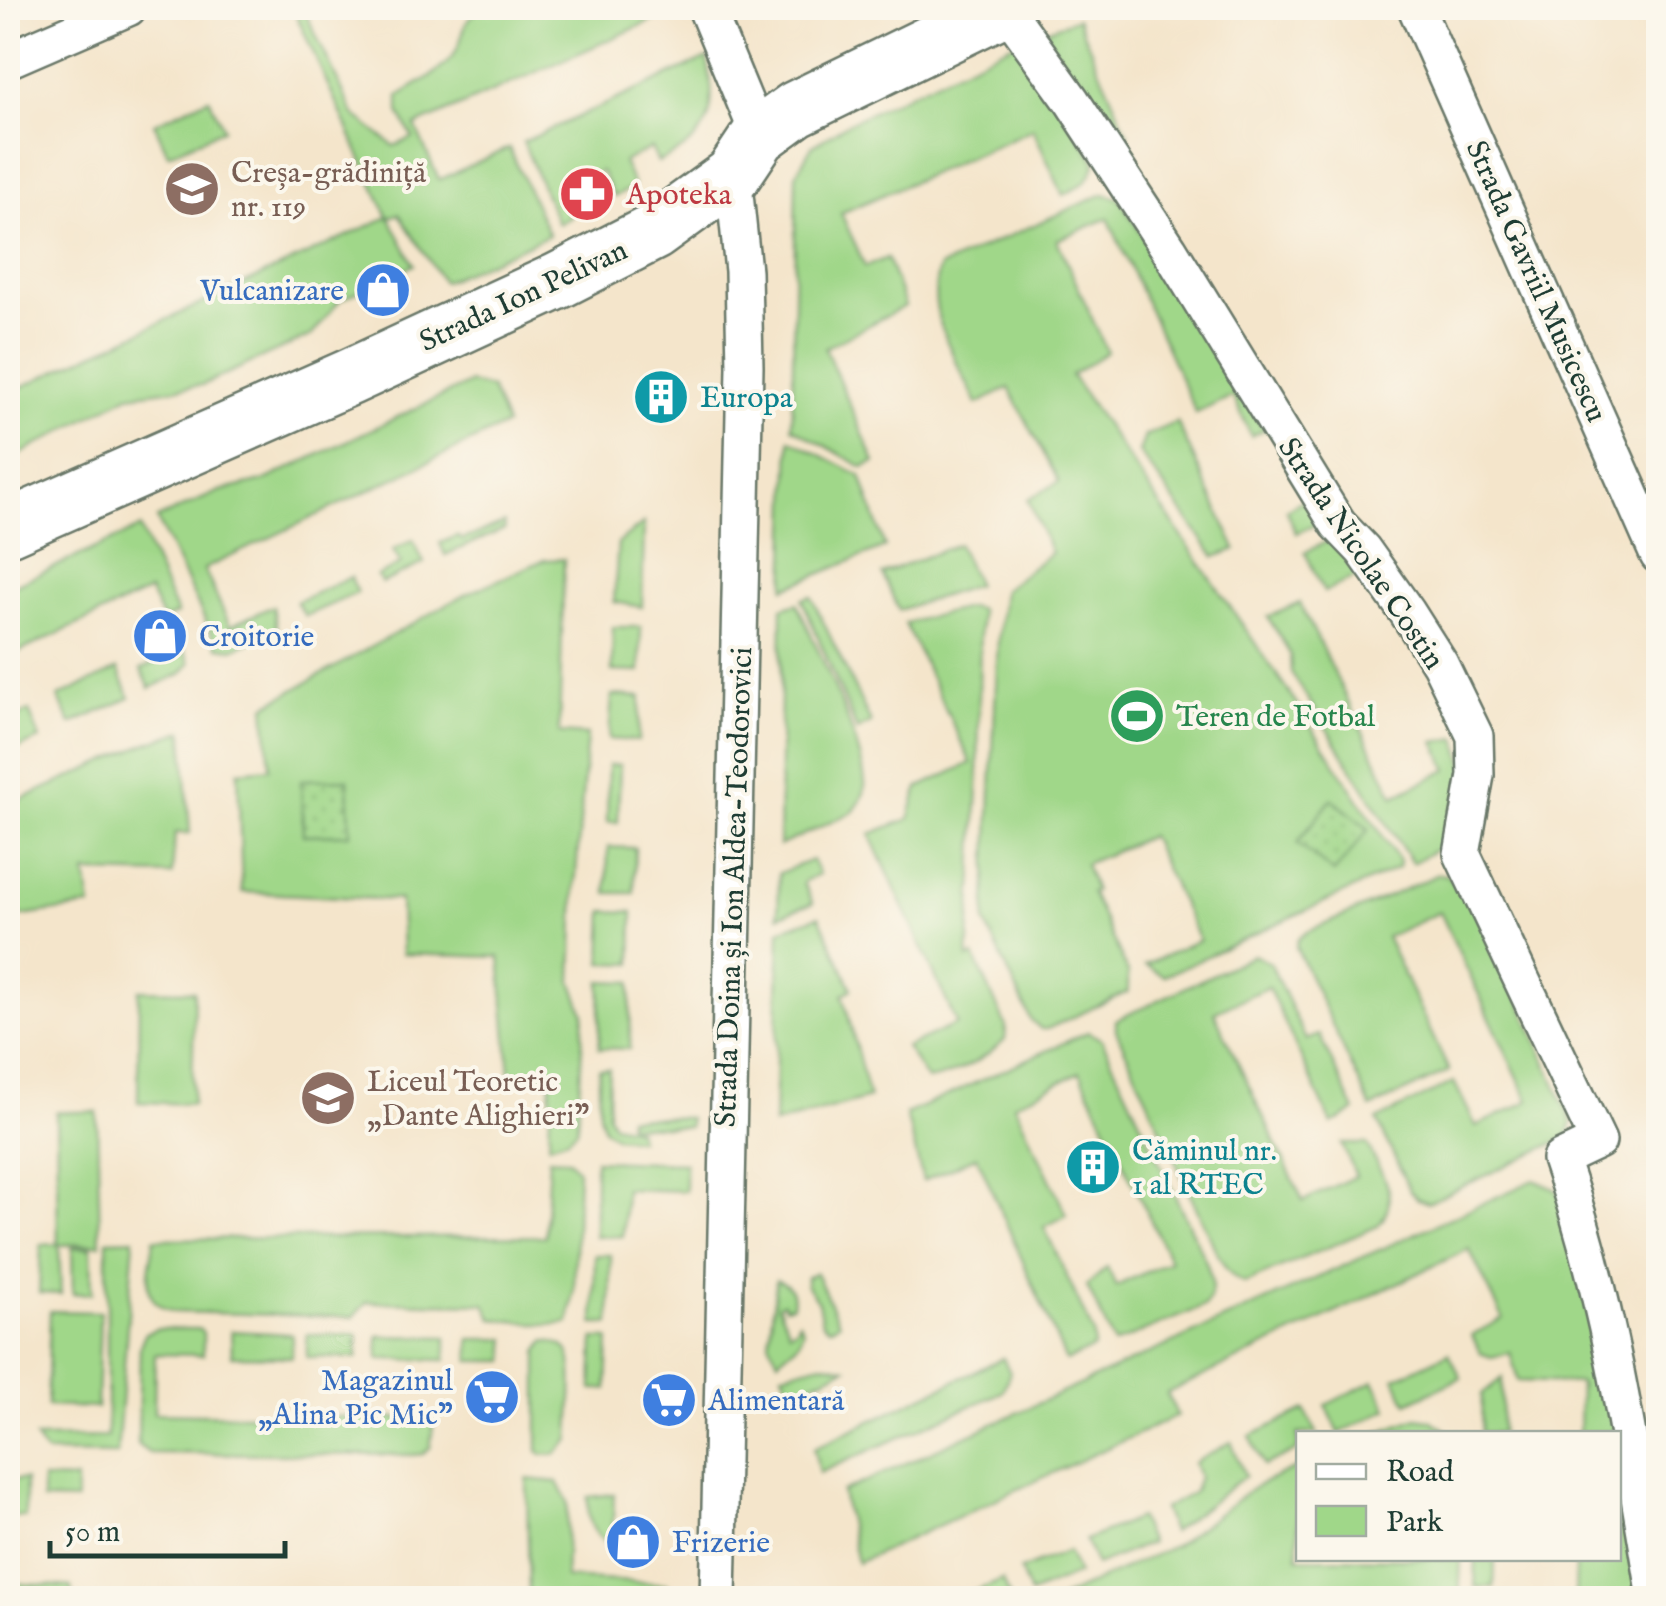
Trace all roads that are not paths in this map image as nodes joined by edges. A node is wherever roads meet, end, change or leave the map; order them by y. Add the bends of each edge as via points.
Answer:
1 (128, 8) edge
2 (706, 8) edge
3 (1004, 8) edge
4 (1416, 8) edge
5 (8, 60) edge
6 (746, 156) junction
7 (8, 528) edge
8 (1658, 554) edge
9 (718, 1598) edge
10 (1656, 1598) edge

1 - 5 street
2 - 6 street, Strada Doina și Ion Aldea-Teodorovici
3 - 6 main road, Strada Ion Pelivan via 796,109
3 - 10 street, Strada Nicolae Costin via 1168,249 1338,524 1440,664 1475,736 1476,774 1462,854 1598,1140 1560,1159 1594,1273
4 - 8 street, Strada Gavriil Musicescu
6 - 7 main road, Strada Ion Pelivan via 654,232 558,281
6 - 9 street, Strada Doina și Ion Aldea-Teodorovici

